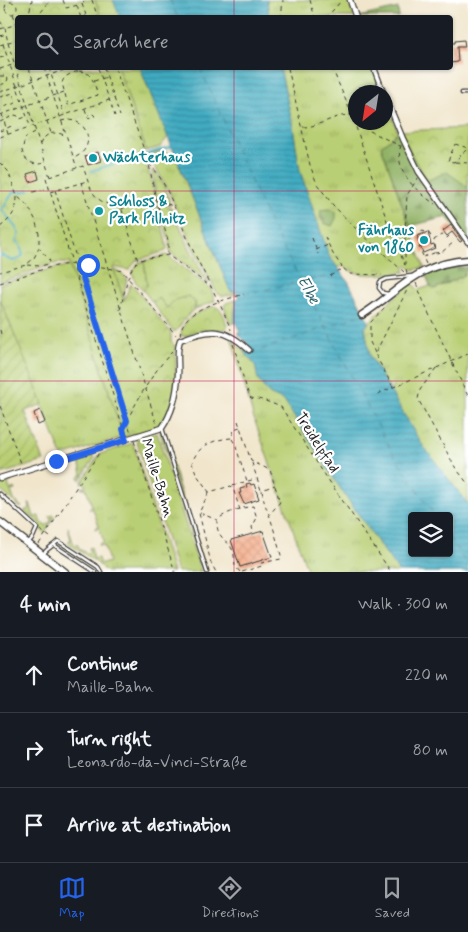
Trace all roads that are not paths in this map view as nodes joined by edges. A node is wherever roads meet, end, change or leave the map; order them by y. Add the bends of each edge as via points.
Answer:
1 (350, 0) edge
2 (355, 15) edge
3 (375, 70) edge
4 (381, 85) edge
5 (462, 93) dead end
6 (468, 93) edge
7 (393, 115) edge
8 (468, 242) edge
9 (468, 260) edge
10 (411, 276) junction
11 (389, 294) junction
12 (362, 315) dead end
13 (249, 350) dead end
14 (160, 429) junction
15 (0, 478) edge
16 (0, 494) edge
17 (0, 522) edge
18 (27, 544) junction
19 (54, 545) junction
20 (43, 555) junction
21 (65, 572) edge
22 (95, 572) edge
23 (101, 572) edge
24 (207, 572) edge

1 - 2 street
3 - 4 street
5 - 6 lane
7 - 8 street via 419,172
9 - 10 street via 455,260
10 - 11 street
10 - 11 lane via 380,282 379,288
11 - 12 street
13 - 14 street via 230,334 222,332 195,334 180,340 176,390 169,416
14 - 15 street
14 - 24 lane, Maille-Bahn
16 - 18 lane via 37,528
17 - 18 street
18 - 20 street
19 - 20 lane
19 - 22 lane
19 - 23 lane via 56,542
20 - 21 street

